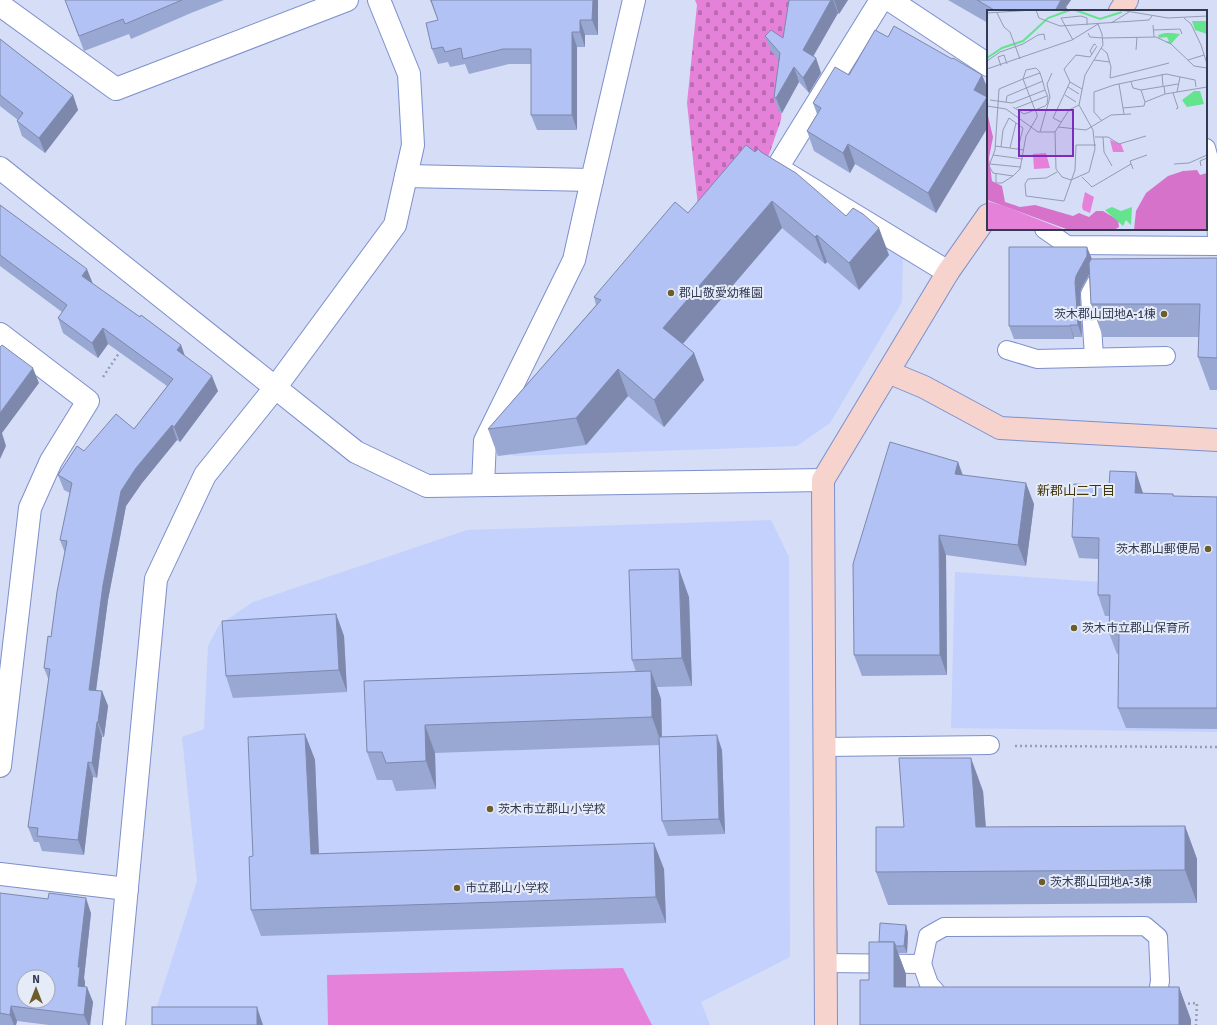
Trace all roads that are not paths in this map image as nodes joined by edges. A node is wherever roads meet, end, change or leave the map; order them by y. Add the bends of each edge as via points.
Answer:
1 (347, 0) edge
2 (379, 0) edge
3 (634, 0) edge
4 (881, 0) edge
5 (890, 0) edge
6 (1128, 0) edge
7 (0, 5) edge
8 (1121, 10) edge
9 (987, 64) edge
10 (1207, 152) edge
11 (0, 168) edge
12 (406, 176) junction
13 (592, 180) junction
14 (987, 216) edge
15 (1045, 230) edge
16 (1217, 237) edge
17 (1117, 245) junction
18 (1217, 246) edge
19 (948, 272) junction
20 (0, 334) edge
21 (1007, 350) dead end
22 (1166, 356) dead end
23 (1094, 357) junction
24 (888, 372) junction
25 (275, 388) junction
26 (1217, 440) edge
27 (823, 480) junction
28 (483, 485) junction
29 (990, 746) road end
30 (824, 747) junction
31 (0, 766) edge
32 (0, 874) edge
33 (126, 889) junction
34 (825, 963) junction
35 (922, 964) junction
36 (1125, 998) edge
37 (966, 999) edge
38 (114, 1025) edge
39 (826, 1025) edge

1 - 7 street via 116,89
2 - 12 street via 409,74 413,145
3 - 13 street
4 - 19 street via 777,168
5 - 9 street
6 - 8 street
10 - 16 lane via 1213,173
11 - 25 street
12 - 13 street
12 - 25 street via 395,225
13 - 28 street via 574,260 486,441
14 - 19 street
15 - 17 lane via 1067,245
17 - 18 lane
17 - 23 lane via 1090,294
19 - 24 street
20 - 31 street via 88,401 51,461 30,508
21 - 23 lane via 1037,358
22 - 23 lane
24 - 26 street via 924,386 1000,428
24 - 27 street
25 - 28 street via 356,452 420,483 427,486
25 - 33 street via 205,475 156,579
27 - 28 street
27 - 30 street
29 - 30 lane
30 - 34 street
32 - 33 street
33 - 38 street
34 - 35 lane
34 - 39 street
35 - 36 lane via 928,936 944,927 1145,926 1158,937 1160,981 1157,998
35 - 37 lane via 929,984 942,999

